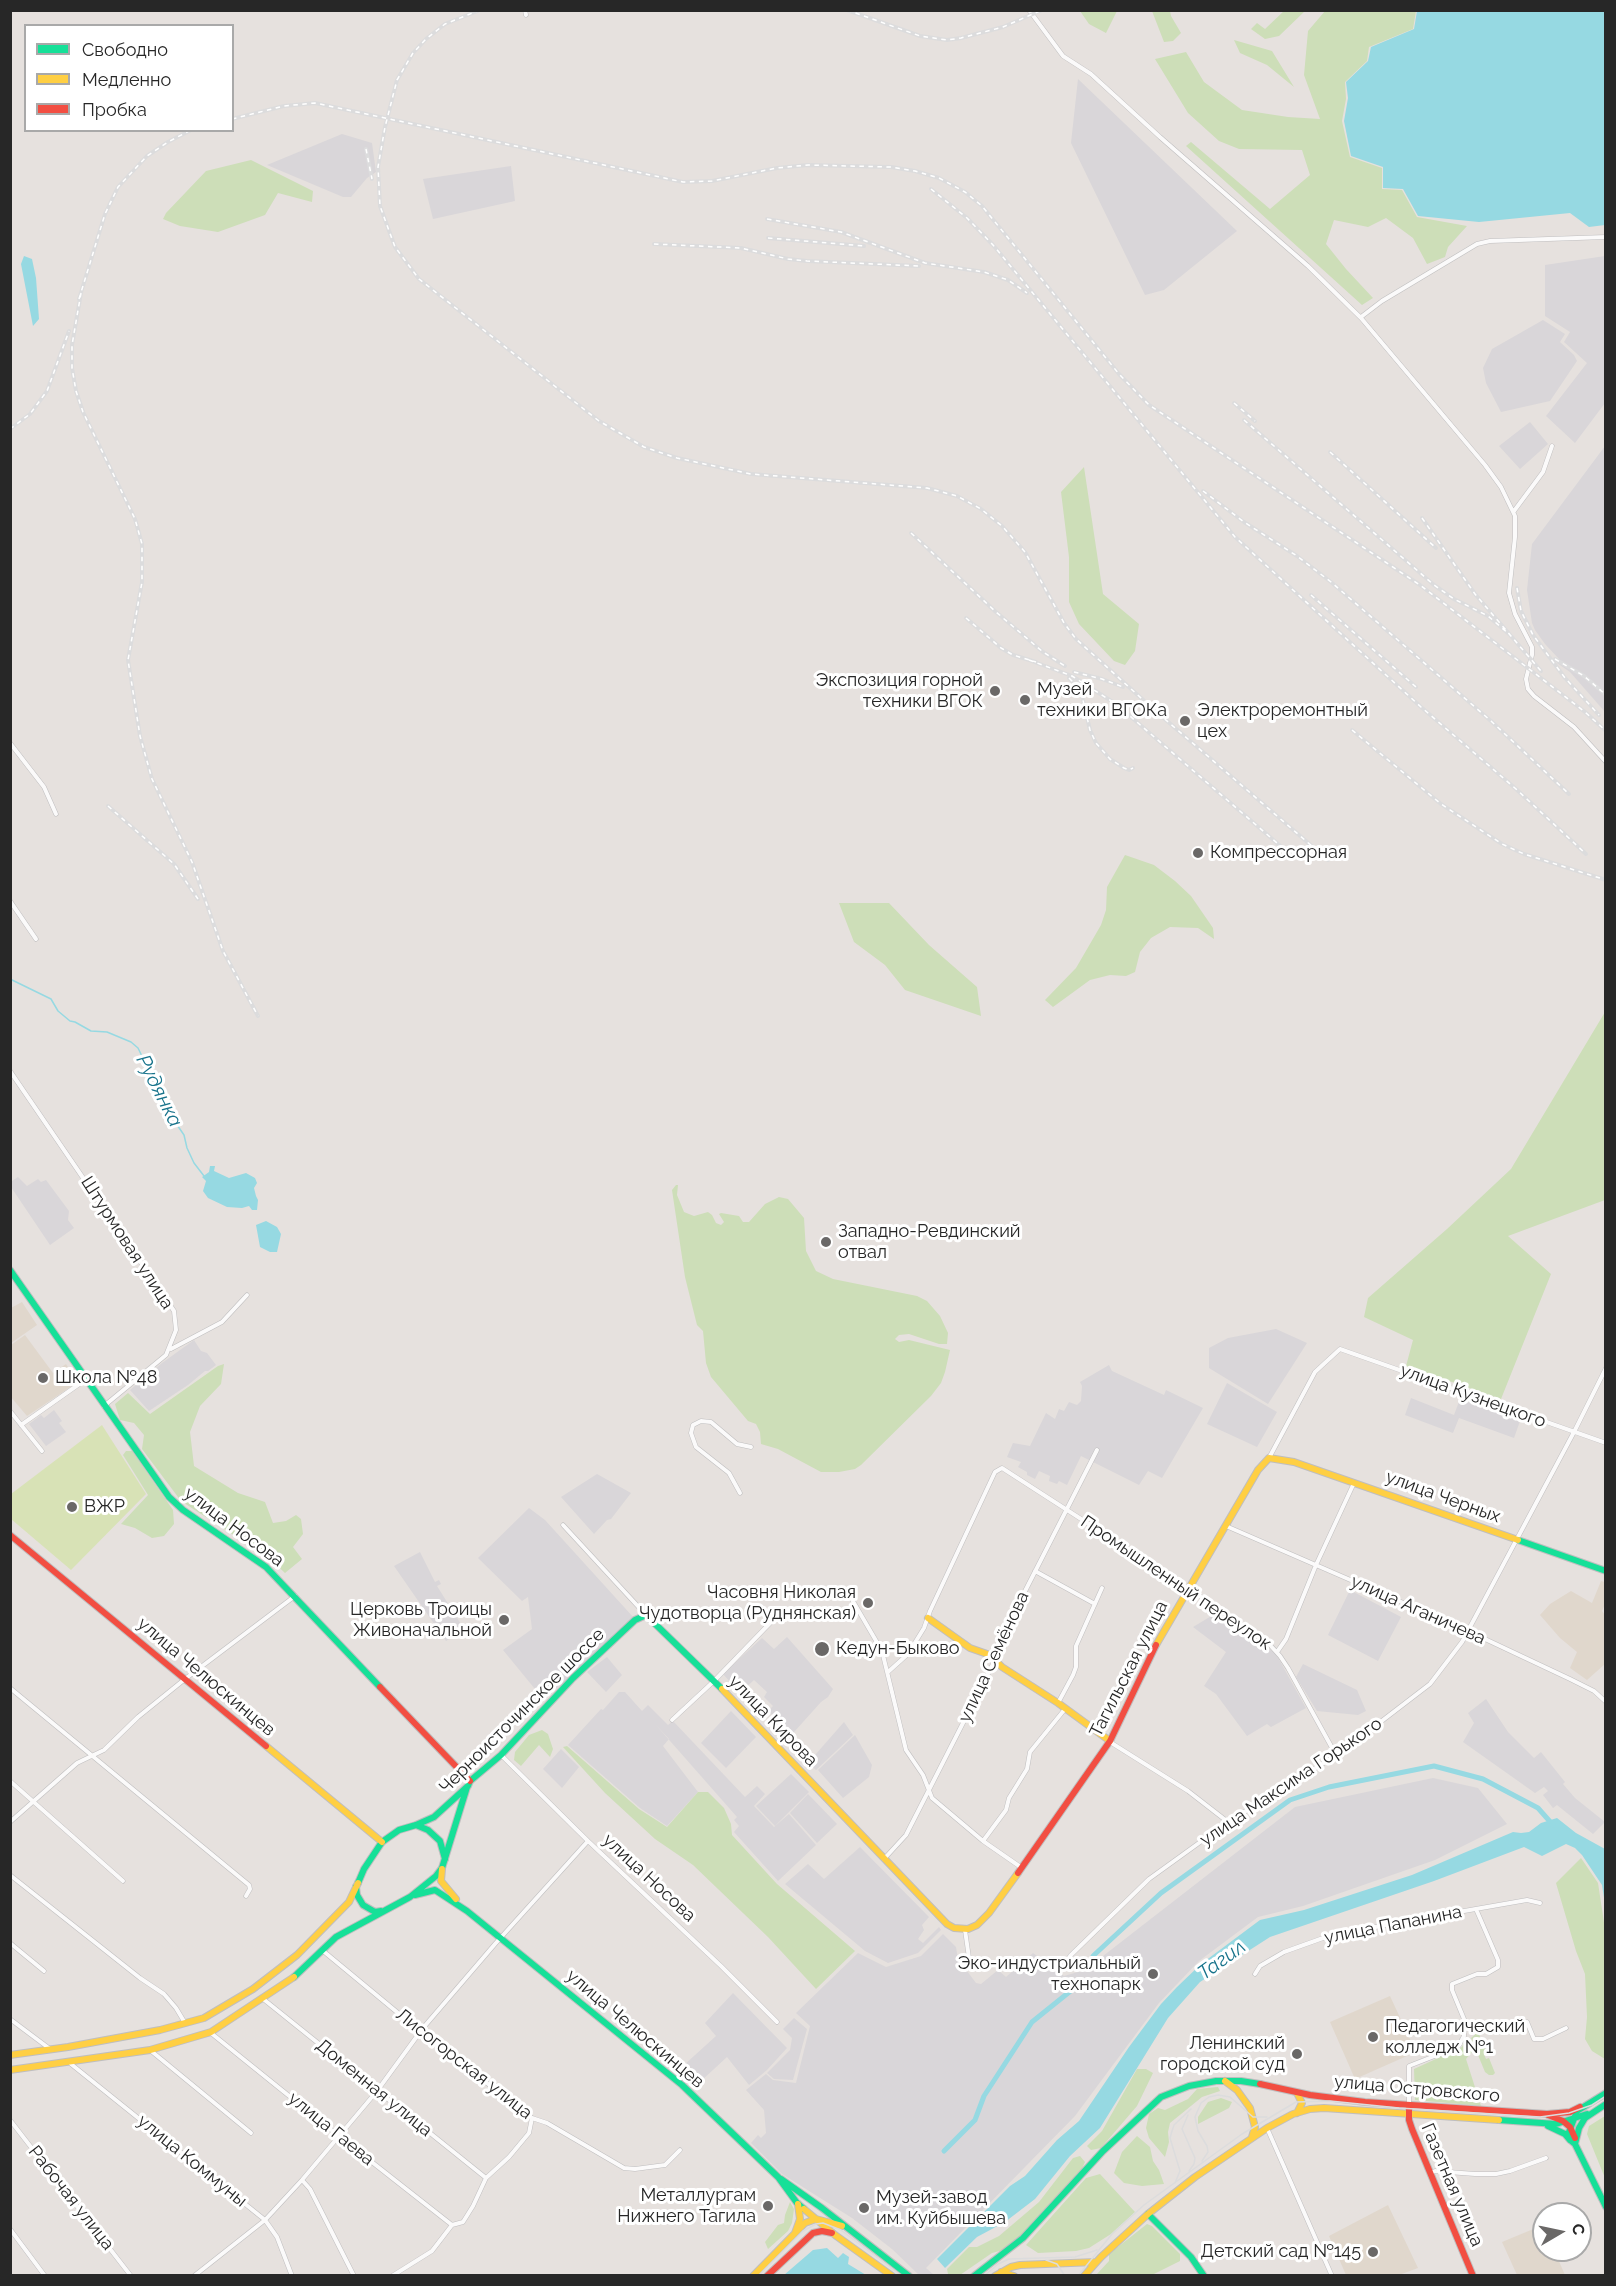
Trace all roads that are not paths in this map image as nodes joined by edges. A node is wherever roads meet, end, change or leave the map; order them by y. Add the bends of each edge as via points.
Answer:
1 (1029, 10) edge
2 (1605, 237) edge
3 (1361, 318) junction
4 (1552, 446) dead end
5 (1514, 511) junction
6 (10, 743) edge
7 (1605, 762) edge
8 (56, 814) dead end
9 (10, 901) edge
10 (36, 939) dead end
11 (12, 1074) edge
12 (10, 1270) edge
13 (247, 1295) dead end
14 (1340, 1349) joint
15 (170, 1350) junction
16 (1605, 1368) edge
17 (86, 1380) junction
18 (104, 1406) junction
19 (10, 1411) edge
20 (21, 1425) junction
21 (1574, 1432) junction
22 (1605, 1443) edge
23 (751, 1447) dead end
24 (1097, 1450) dead end
25 (42, 1451) dead end
26 (1269, 1458) junction
27 (1354, 1482) junction
28 (740, 1493) dead end
29 (1066, 1508) junction
30 (563, 1526) dead end
31 (1226, 1526) junction
32 (10, 1535) edge
33 (1516, 1539) junction
34 (1316, 1565) junction
35 (1035, 1571) junction
36 (1605, 1571) edge
37 (1102, 1588) dead end
38 (1188, 1588) junction
39 (295, 1596) junction
40 (850, 1596) dead end
41 (1095, 1604) junction
42 (646, 1615) junction
43 (928, 1618) junction
44 (773, 1620) dead end
45 (1468, 1631) junction
46 (1277, 1652) junction
47 (994, 1659) junction
48 (888, 1672) junction
49 (185, 1679) junction
50 (714, 1681) junction
51 (10, 1688) edge
52 (1605, 1702) edge
53 (1058, 1703) junction
54 (1065, 1709) junction
55 (672, 1720) dead end
56 (1110, 1741) junction
57 (1340, 1753) junction
58 (501, 1755) junction
59 (92, 1757) junction
60 (10, 1781) edge
61 (469, 1784) junction
62 (928, 1790) junction
63 (34, 1801) junction
64 (10, 1822) edge
65 (1228, 1822) junction
66 (416, 1825) junction
67 (588, 1840) junction
68 (983, 1841) junction
69 (382, 1842) junction
70 (445, 1859) junction
71 (884, 1859) junction
72 (442, 1868) junction
73 (1022, 1868) junction
74 (10, 1875) edge
75 (123, 1881) dead end
76 (356, 1883) junction
77 (246, 1896) dead end
78 (410, 1897) junction
79 (1540, 1904) dead end
80 (1476, 1909) junction
81 (383, 1911) junction
82 (467, 1911) junction
83 (965, 1930) junction
84 (501, 1937) junction
85 (10, 1943) edge
86 (322, 1950) junction
87 (1070, 1956) dead end
88 (970, 1965) dead end
89 (44, 1971) dead end
90 (1255, 1974) dead end
91 (262, 1998) junction
92 (10, 2019) edge
93 (777, 2022) dead end
94 (1527, 2022) dead end
95 (185, 2024) junction
96 (1566, 2028) dead end
97 (211, 2032) junction
98 (421, 2032) junction
99 (55, 2049) junction
100 (150, 2050) junction
101 (10, 2055) edge
102 (70, 2063) junction
103 (61, 2064) junction
104 (10, 2070) edge
105 (1224, 2080) junction
106 (377, 2091) junction
107 (1296, 2091) junction
108 (1605, 2093) edge
109 (1605, 2104) edge
110 (1408, 2105) junction
111 (1586, 2105) junction
112 (1296, 2113) junction
113 (1590, 2113) junction
114 (1408, 2114) junction
115 (1547, 2114) junction
116 (532, 2118) junction
117 (10, 2120) edge
118 (1541, 2123) junction
119 (1569, 2124) junction
120 (1267, 2128) junction
121 (251, 2133) dead end
122 (340, 2137) junction
123 (1252, 2137) junction
124 (1574, 2141) junction
125 (680, 2150) dead end
126 (1546, 2158) dead end
127 (1430, 2173) junction
128 (778, 2177) junction
129 (486, 2178) junction
130 (302, 2180) junction
131 (797, 2203) junction
132 (1605, 2207) edge
133 (1148, 2214) junction
134 (816, 2219) junction
135 (265, 2220) junction
136 (452, 2225) junction
137 (846, 2228) junction
138 (10, 2229) edge
139 (794, 2234) junction
140 (1321, 2234) dead end
141 (836, 2235) junction
142 (1315, 2237) junction
143 (1096, 2262) junction
144 (997, 2274) edge
145 (45, 2276) edge
146 (131, 2276) edge
147 (194, 2276) edge
148 (292, 2276) edge
149 (354, 2276) edge
150 (392, 2276) edge
151 (753, 2276) edge
152 (767, 2276) edge
153 (892, 2276) edge
154 (909, 2276) edge
155 (974, 2276) edge
156 (1014, 2276) edge
157 (1084, 2276) edge
158 (1204, 2276) edge
159 (1332, 2276) edge
160 (1473, 2276) edge

1 - 3 street via 1063,56 1091,74 1308,266
2 - 3 street via 1477,244 1382,301
3 - 5 street via 1485,465
4 - 5 street via 1544,472
5 - 7 street via 1516,529 1509,593 1532,647 1528,689 1574,727
6 - 8 street via 44,787
9 - 10 street
11 - 15 street, Штурмовая улица via 170,1304 176,1330
12 - 17 main road, улица Носова
13 - 15 street via 222,1322
14 - 21 street, улица Кузнецкого
14 - 26 street, Тагильская улица via 1315,1372
15 - 18 street
16 - 21 street, улица Максима Горького
17 - 18 main road, улица Носова
17 - 20 street
18 - 39 main road, улица Носова via 177,1505 254,1556
19 - 20 street
20 - 25 street
21 - 22 street, улица Кузнецкого
21 - 33 street, улица Максима Горького
23 - 28 street via 737,1444 711,1422 693,1425 691,1433 696,1447 729,1473
24 - 29 street, улица Семёнова
26 - 27 main road, улица Черных via 1282,1458
26 - 31 main road, Тагильская улица
27 - 33 main road, улица Черных
27 - 34 street
29 - 35 street, улица Семёнова
29 - 38 street, Промышленный переулок
29 - 43 street, Промышленный переулок via 1006,1470 997,1470
30 - 42 street, улица Кирова
31 - 34 street, улица Аганичева
31 - 38 main road, Тагильская улица
32 - 49 main road, улица Челюскинцев
33 - 36 main road, улица Черных
33 - 45 street, улица Максима Горького
34 - 45 street, улица Аганичева
34 - 46 street via 1286,1640
35 - 41 street
35 - 47 street, улица Семёнова
37 - 41 street
38 - 46 street, Промышленный переулок
38 - 56 main road, Тагильская улица via 1149,1655
39 - 49 street
39 - 61 main road, улица Носова
40 - 48 street via 882,1651
41 - 53 street via 1077,1647 1073,1675
42 - 50 main road, улица Кирова
42 - 58 main road, Черноисточинское шоссе via 635,1620 573,1678
43 - 47 main road via 970,1648
43 - 48 street via 914,1646
44 - 50 street
45 - 52 street, улица Аганичева via 1594,1691
45 - 57 street, улица Максима Горького via 1430,1684
46 - 57 street, Промышленный переулок via 1331,1746
47 - 53 main road
47 - 62 street, улица Семёнова
48 - 62 street via 906,1750
49 - 59 street
49 - 69 main road, улица Челюскинцев
50 - 55 street
50 - 71 main road, улица Кирова
51 - 59 street
53 - 54 main road
54 - 56 main road
54 - 68 street via 1030,1752 1027,1769 1009,1797 1006,1810
56 - 65 street
56 - 73 main road, Тагильская улица
57 - 65 street, улица Максима Горького
58 - 61 main road, Черноисточинское шоссе
58 - 67 street, улица Носова
59 - 63 street via 77,1763
59 - 77 street via 249,1885
60 - 63 street
61 - 66 main road, Черноисточинское шоссе via 434,1817
61 - 70 main road
62 - 68 street via 933,1800
62 - 71 street, улица Семёнова via 906,1835
63 - 64 street
63 - 75 street
65 - 87 street, улица Максима Горького via 1149,1879
66 - 69 main road via 399,1830
66 - 70 main road via 437,1837
67 - 84 street
67 - 93 street, улица Носова
68 - 73 street
69 - 76 main road
70 - 72 main road
71 - 83 main road, улица Кирова via 946,1924
72 - 78 main road
72 - 82 main road, улица Челюскинцев via 445,1888
73 - 83 main road, Тагильская улица via 983,1920
74 - 95 street via 164,1994
76 - 81 main road via 363,1905 375,1912
76 - 95 main road via 339,1914 286,1965 229,2004
78 - 81 main road
78 - 82 main road, улица Челюскинцев via 435,1890
79 - 80 street, улица Папанина via 1527,1900
80 - 90 street, улица Папанина via 1323,1938 1284,1952 1260,1966
80 - 110 street via 1498,1967 1452,1984 1464,2019 1464,2036 1455,2048 1409,2066
81 - 86 main road via 336,1937
82 - 84 main road, улица Челюскинцев
83 - 88 street
84 - 98 street
84 - 128 main road, улица Челюскинцев via 682,2085
85 - 89 street
86 - 91 main road via 294,1977
86 - 98 street, Лисогорская улица
91 - 97 main road
91 - 106 street, Доменная улица
92 - 99 street
94 - 96 street via 1534,2038
95 - 99 main road
97 - 100 main road
97 - 122 street, улица Гаева
98 - 106 street
98 - 116 street, Лисогорская улица
99 - 101 main road
99 - 103 main road
100 - 102 main road
100 - 121 street
102 - 103 main road
102 - 135 street, улица Коммуны
103 - 104 main road
105 - 107 main road, улица Островского
105 - 123 main road via 1246,2100 1255,2125
105 - 155 main road, улица Островского via 1189,2086 1161,2097 1103,2151 1023,2238
106 - 122 street
106 - 129 street, Доменная улица
107 - 110 main road, улица Островского
107 - 112 main road via 1302,2103
108 - 111 main road, улица Островского
109 - 113 main road, улица Островского
110 - 114 main road, Газетная улица
110 - 115 main road, улица Островского
111 - 115 main road, улица Островского via 1570,2112
111 - 119 main road
112 - 114 main road, улица Островского via 1324,2108
112 - 120 main road, улица Островского
113 - 119 main road, улица Островского
113 - 124 main road
114 - 118 main road, улица Островского
114 - 127 main road, Газетная улица
115 - 119 main road
116 - 125 street, Лисогорская улица via 624,2168 665,2165
116 - 129 street via 529,2133
117 - 146 street, Рабочая улица
118 - 119 main road, улица Островского
118 - 124 main road
119 - 124 main road
120 - 123 main road, улица Островского
120 - 142 street
122 - 130 street
122 - 136 street, улица Гаева
123 - 133 main road, улица Островского
124 - 132 main road
126 - 127 street via 1496,2174
127 - 160 main road, Газетная улица
128 - 131 main road, улица Челюскинцев
128 - 137 main road, улица Челюскинцев
129 - 136 street via 463,2222
130 - 135 street
130 - 149 street
131 - 134 main road, улица Челюскинцев
131 - 139 main road via 800,2219
133 - 143 main road, улица Островского
133 - 158 main road via 1191,2257
134 - 137 main road
134 - 139 main road
134 - 141 main road, улица Челюскинцев
135 - 147 street
135 - 148 street, улица Коммуны
136 - 150 street via 432,2251
137 - 154 main road, улица Челюскинцев
138 - 145 street
139 - 151 main road
140 - 142 street
141 - 152 main road via 816,2231
141 - 153 main road, улица Челюскинцев
142 - 159 street
143 - 144 main road via 1020,2265
143 - 157 main road, улица Островского
144 - 156 main road via 1008,2272

